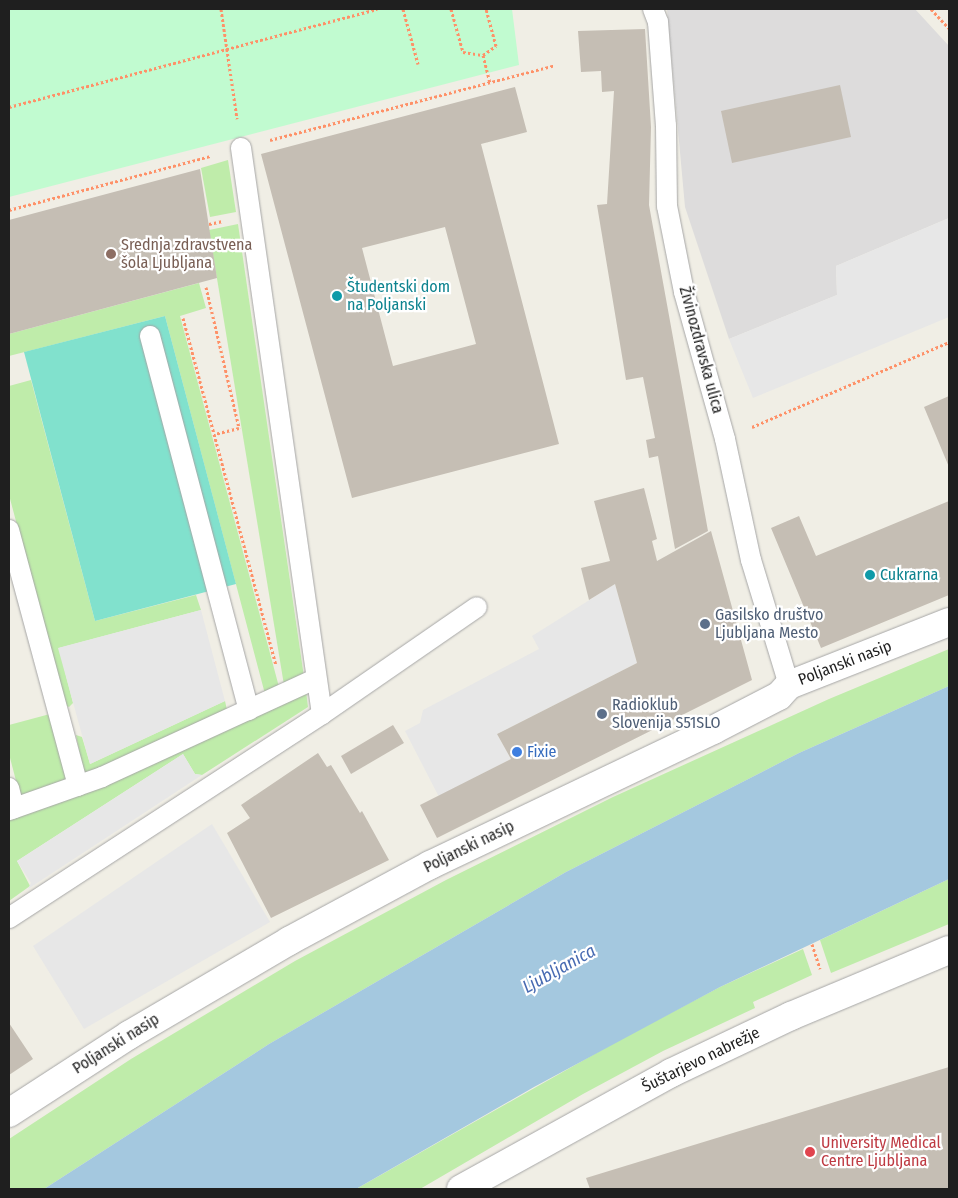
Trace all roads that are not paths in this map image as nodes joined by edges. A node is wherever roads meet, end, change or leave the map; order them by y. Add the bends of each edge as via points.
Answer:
1 (653, 9) edge
2 (241, 148) road end
3 (150, 336) dead end
4 (9, 530) edge
5 (478, 607) dead end
6 (949, 622) edge
7 (315, 679) junction
8 (789, 685) junction
9 (249, 710) junction
10 (322, 714) junction
11 (78, 786) junction
12 (9, 788) edge
13 (11, 809) edge
14 (9, 918) edge
15 (949, 950) edge
16 (9, 1113) edge
17 (461, 1189) edge

1 - 8 lane, Živinozdravska ulica via 658,22 666,126 667,206 684,292 725,439 751,560
2 - 7 lane
3 - 9 lane
4 - 11 lane
5 - 10 lane
6 - 8 street, Poljanski nasip
7 - 9 lane
7 - 10 lane
8 - 16 street, Poljanski nasip via 779,696 713,730 430,865 289,941 129,1035
9 - 11 lane
10 - 14 lane
11 - 13 lane
12 - 13 lane
15 - 17 street, Šuštarjevo nabrežje via 791,1016 671,1073

